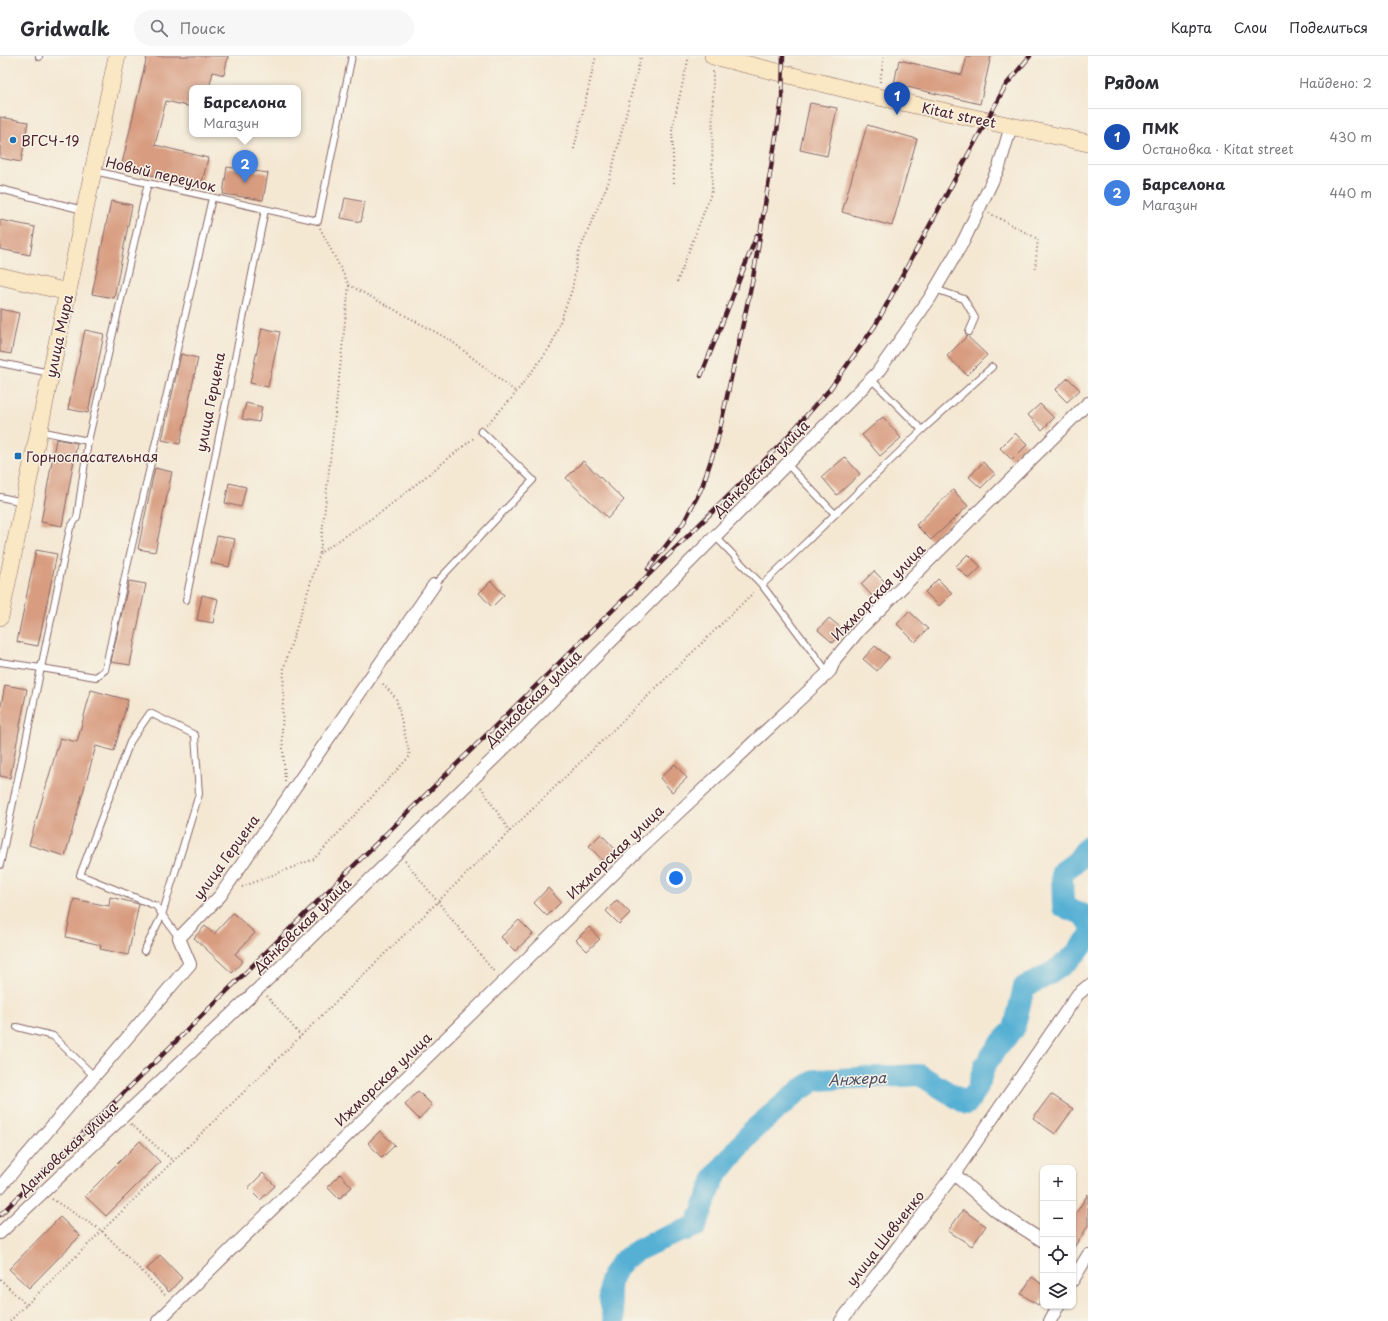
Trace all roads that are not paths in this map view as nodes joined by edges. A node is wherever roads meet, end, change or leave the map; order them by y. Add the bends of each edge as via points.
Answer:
1 (117, 56) edge
2 (352, 56) edge
3 (713, 60) edge
4 (1011, 126) junction
5 (1088, 143) edge
6 (93, 171) junction
7 (148, 184) junction
8 (0, 189) edge
9 (212, 198) junction
10 (85, 210) junction
11 (265, 210) junction
12 (0, 276) edge
13 (935, 289) junction
14 (68, 292) junction
15 (969, 332) dead end
16 (0, 363) edge
17 (992, 367) dead end
18 (51, 374) junction
19 (871, 379) junction
20 (1088, 403) edge
21 (922, 430) junction
22 (39, 431) junction
23 (481, 431) road end
24 (88, 441) junction
25 (786, 464) junction
26 (0, 497) edge
27 (24, 502) junction
28 (835, 514) junction
29 (715, 536) junction
30 (434, 585) joint
31 (762, 585) junction
32 (186, 600) dead end
33 (0, 617) edge
34 (0, 662) edge
35 (41, 668) junction
36 (829, 674) junction
37 (0, 865) edge
38 (162, 915) junction
39 (180, 938) junction
40 (144, 951) dead end
41 (1088, 986) edge
42 (17, 1027) dead end
43 (95, 1076) junction
44 (954, 1174) junction
45 (0, 1187) edge
46 (0, 1233) edge
47 (1040, 1239) edge
48 (1083, 1262) edge
49 (1076, 1275) edge
50 (1056, 1309) edge
51 (158, 1321) edge
52 (841, 1321) edge
53 (1050, 1321) edge

1 - 6 main road, улица Мира
2 - 11 lane, Новый переулок via 317,221
3 - 4 main road, Kitat street
4 - 5 main road, Kitat street
4 - 13 street, Данковская улица via 999,167 964,240
6 - 7 lane, Новый переулок
6 - 10 main road, улица Мира
7 - 9 lane, Новый переулок
7 - 24 lane
8 - 10 lane
9 - 11 lane, Новый переулок
9 - 35 lane via 128,559 105,670 96,677
10 - 14 main road, улица Мира
11 - 32 lane, улица Герцена
12 - 14 main road
13 - 15 lane via 964,299 975,318
13 - 19 street, Данковская улица
14 - 18 main road, улица Мира
16 - 18 lane
17 - 21 lane
18 - 22 main road, улица Мира
19 - 21 lane
19 - 25 street, Данковская улица
20 - 36 street, Ижморская улица via 860,629 835,659
21 - 28 lane
22 - 24 lane
22 - 27 main road, улица Мира
23 - 30 lane via 533,480
24 - 35 lane via 77,518 70,528
25 - 28 lane
25 - 29 street, Данковская улица
26 - 27 lane
27 - 33 main road, улица Мира
28 - 31 lane
29 - 31 lane
29 - 46 street, Данковская улица via 475,777 260,987
30 - 39 street, улица Герцена via 220,896
31 - 36 lane
34 - 35 lane
35 - 37 lane
36 - 51 street, Ижморская улица via 636,852
38 - 38 lane via 156,906 80,875 130,742 150,713 194,735 199,794
38 - 39 lane
38 - 40 lane
39 - 43 street via 190,964
41 - 44 street, улица Шевченко via 1078,994
42 - 43 lane via 53,1036
43 - 45 street
44 - 47 street via 996,1211
44 - 52 street, улица Шевченко
48 - 49 street
50 - 53 street

